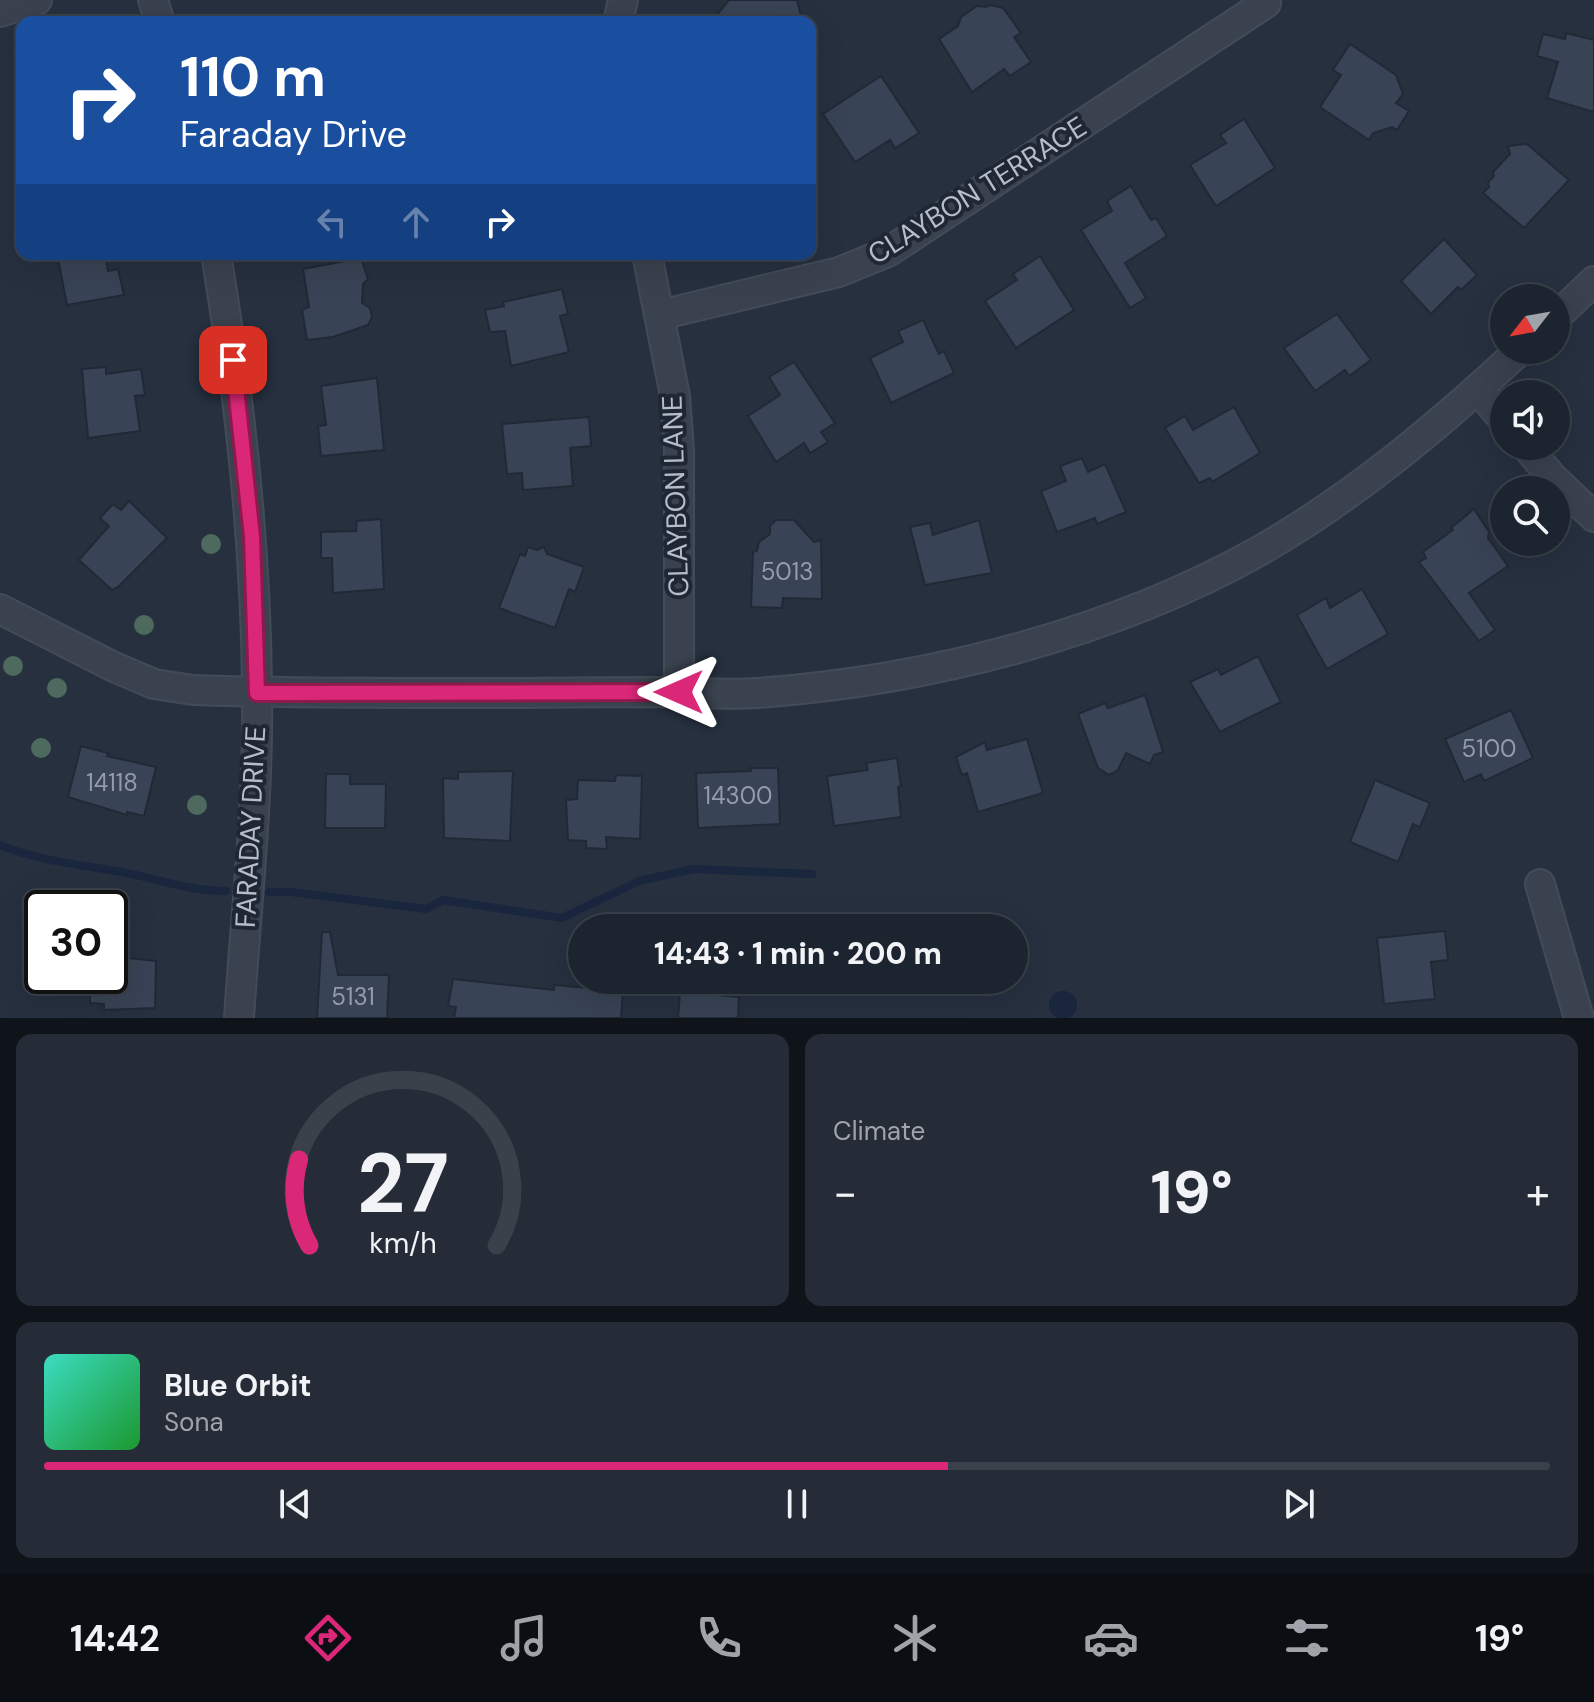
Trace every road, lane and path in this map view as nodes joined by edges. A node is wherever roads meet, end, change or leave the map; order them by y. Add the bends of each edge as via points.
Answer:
1 (37, 0) edge
2 (1266, 3) dead end
3 (0, 12) edge
4 (217, 260) edge
5 (648, 260) edge
6 (1594, 281) edge
7 (1570, 304) edge
8 (660, 315) junction
9 (1505, 364) edge
10 (1478, 390) junction
11 (1490, 404) edge
12 (1538, 460) edge
13 (1594, 517) edge
14 (0, 609) edge
15 (679, 692) junction
16 (257, 693) junction
17 (1540, 884) dead end
18 (239, 1018) edge
19 (1579, 1018) edge

1 - 3 street
2 - 8 street, CLAYBON TERRACE via 888,252 839,272
4 - 16 street, FARADAY DRIVE via 247,475
5 - 8 street, CLAYBON LANE
6 - 7 street
8 - 15 street, CLAYBON LANE via 679,450
9 - 10 street
10 - 11 street
10 - 15 street via 1319,514 1258,551 1117,615 1043,641 889,677 752,693
12 - 13 street
14 - 16 street via 154,684
15 - 16 street
16 - 18 street, FARADAY DRIVE
17 - 19 street

